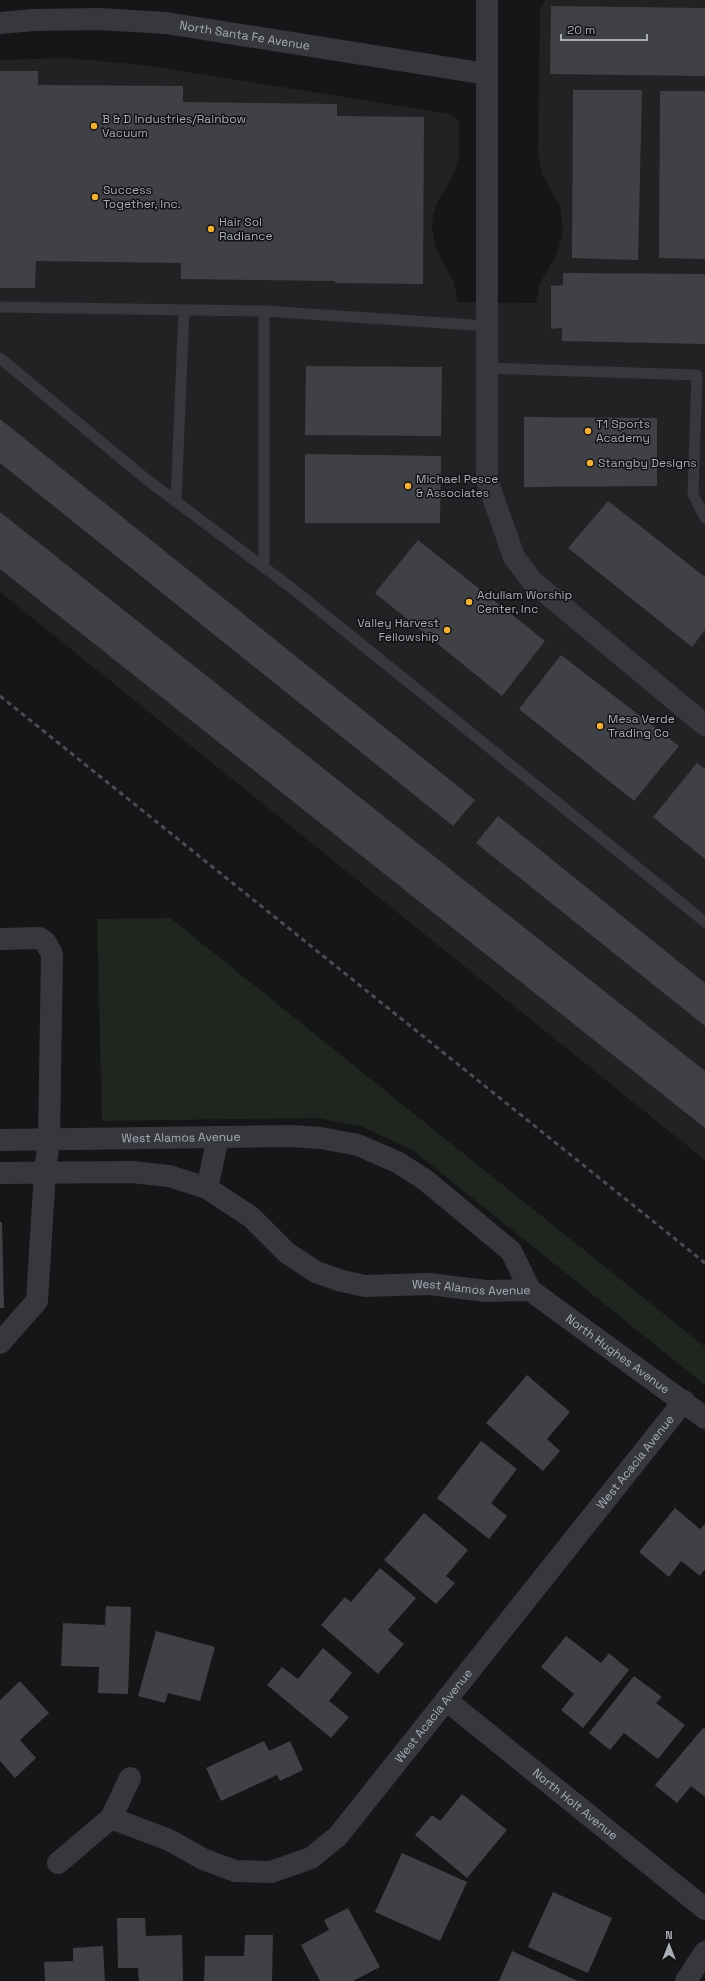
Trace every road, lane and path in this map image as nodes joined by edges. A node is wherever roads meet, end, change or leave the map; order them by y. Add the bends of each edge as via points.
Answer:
1 (487, 0) edge
2 (0, 23) edge
3 (487, 74) junction
4 (0, 308) edge
5 (184, 310) junction
6 (264, 311) junction
7 (488, 326) junction
8 (0, 358) edge
9 (488, 368) junction
10 (701, 375) edge
11 (176, 501) junction
12 (705, 518) edge
13 (264, 567) junction
14 (705, 725) edge
15 (705, 922) edge
16 (0, 939) edge
17 (218, 1138) junction
18 (49, 1139) junction
19 (0, 1140) edge
20 (45, 1172) junction
21 (0, 1173) edge
22 (207, 1188) junction
23 (530, 1290) junction
24 (0, 1343) edge
25 (684, 1401) junction
26 (705, 1418) edge
27 (446, 1700) junction
28 (130, 1778) dead end
29 (111, 1818) junction
30 (58, 1863) dead end
31 (705, 1909) edge
32 (705, 1952) edge
33 (686, 1981) edge

1 - 3 street
2 - 3 street, North Santa Fe Avenue via 99,19 166,23
3 - 7 street
4 - 5 lane
5 - 6 lane
5 - 11 lane
6 - 7 lane
6 - 13 lane
7 - 9 street
8 - 11 lane
9 - 10 lane
9 - 14 street via 487,480 514,557 533,582
10 - 12 lane via 693,494
11 - 13 lane
13 - 15 lane
16 - 18 street via 40,938 52,954
17 - 18 street, West Alamos Avenue
17 - 22 street
17 - 23 street, West Alamos Avenue via 321,1138 358,1145 397,1162 424,1179 511,1251
18 - 19 street, West Alamos Avenue
18 - 20 street
20 - 21 street, West Alamos Avenue
20 - 22 street, West Alamos Avenue via 139,1172 169,1176
20 - 24 street via 37,1301
22 - 23 street, West Alamos Avenue via 251,1218 287,1253 316,1272 342,1281 365,1286 429,1284 486,1291
23 - 25 street, North Hughes Avenue
25 - 26 street, North Hughes Avenue
25 - 27 street, West Acacia Avenue
27 - 29 street, West Acacia Avenue via 338,1836 311,1858 271,1872 235,1871 203,1859 169,1840
27 - 31 street, North Holt Avenue
28 - 29 street
29 - 30 street
32 - 33 street

